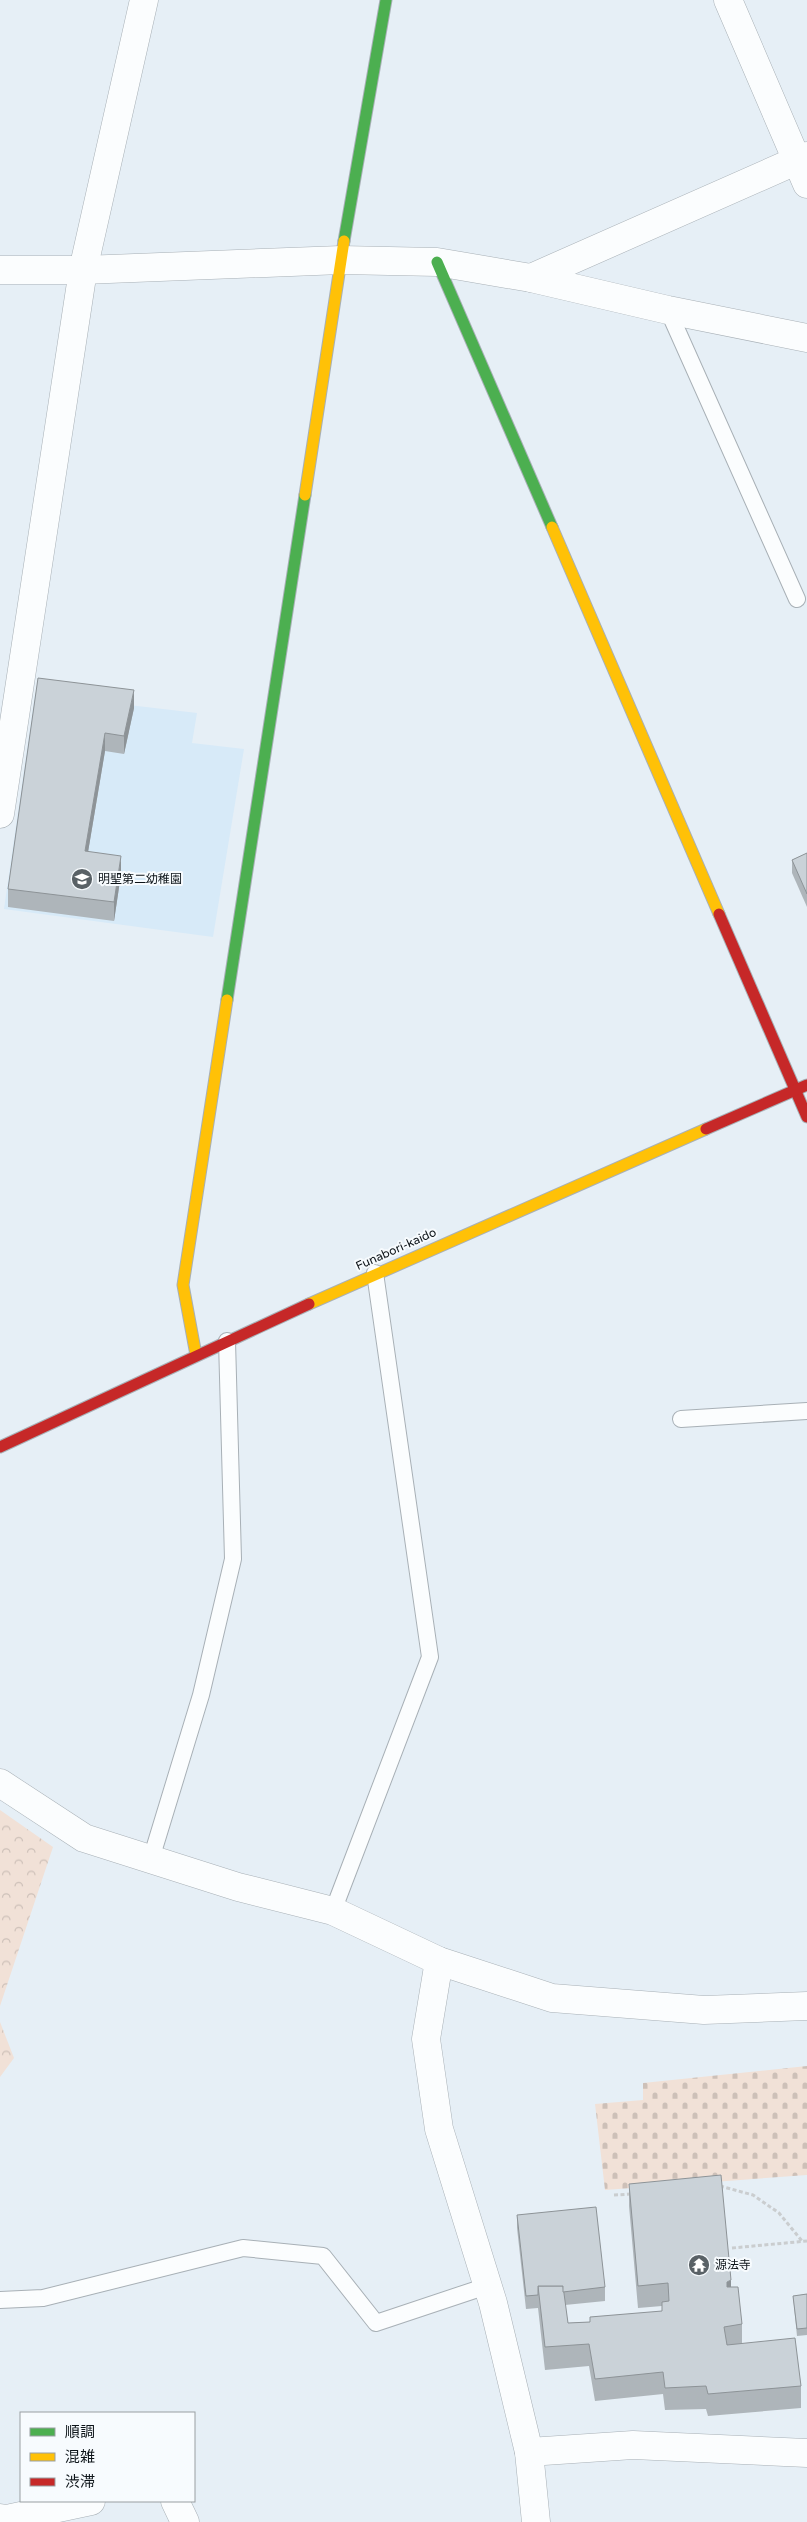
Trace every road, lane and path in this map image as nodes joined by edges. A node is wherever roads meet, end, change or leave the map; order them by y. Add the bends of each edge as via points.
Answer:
1 (144, 0) edge
2 (386, 0) edge
3 (728, 0) edge
4 (804, 167) edge
5 (342, 260) junction
6 (437, 262) junction
7 (0, 270) edge
8 (83, 270) junction
9 (531, 278) junction
10 (668, 310) junction
11 (807, 338) edge
12 (798, 600) dead end
13 (0, 814) edge
14 (807, 1085) edge
15 (796, 1090) junction
16 (807, 1117) edge
17 (375, 1273) junction
18 (228, 1342) junction
19 (196, 1355) junction
20 (807, 1411) edge
21 (681, 1419) dead end
22 (0, 1447) edge
23 (0, 1783) edge
24 (151, 1859) junction
25 (333, 1911) junction
26 (439, 1961) junction
27 (807, 2006) edge
28 (719, 2186) edge
29 (633, 2194) edge
30 (614, 2196) dead end
31 (802, 2241) junction
32 (807, 2241) edge
33 (732, 2248) dead end
34 (487, 2286) junction
35 (0, 2300) edge
36 (529, 2452) junction
37 (807, 2453) edge
38 (85, 2502) edge
39 (175, 2502) edge
40 (0, 2518) edge
41 (185, 2522) edge
42 (536, 2522) edge

1 - 8 street
2 - 5 street
3 - 4 street
4 - 9 street
5 - 6 street
5 - 8 street
5 - 19 street via 183,1285
6 - 9 street
6 - 15 street
7 - 8 street
8 - 13 street
9 - 10 street
10 - 11 street
10 - 12 lane
14 - 15 street, Funabori-kaido
15 - 16 street
15 - 17 street, Funabori-kaido
17 - 18 street, Funabori-kaido
17 - 25 lane via 430,1656
18 - 19 street, Funabori-kaido
18 - 24 lane via 233,1559 201,1694
19 - 22 street, Funabori-kaido
20 - 21 lane
23 - 24 street via 84,1838
24 - 25 street via 238,1887
25 - 26 street
26 - 27 street via 552,1998 704,2010
26 - 34 street via 426,2039 428,2057 439,2129
28 - 31 path via 753,2195 779,2213
29 - 30 path
31 - 32 path
31 - 33 path
34 - 35 lane via 376,2323 323,2256 243,2248 43,2298
34 - 36 street
36 - 37 street via 632,2445
36 - 42 street
38 - 40 street
39 - 41 street

